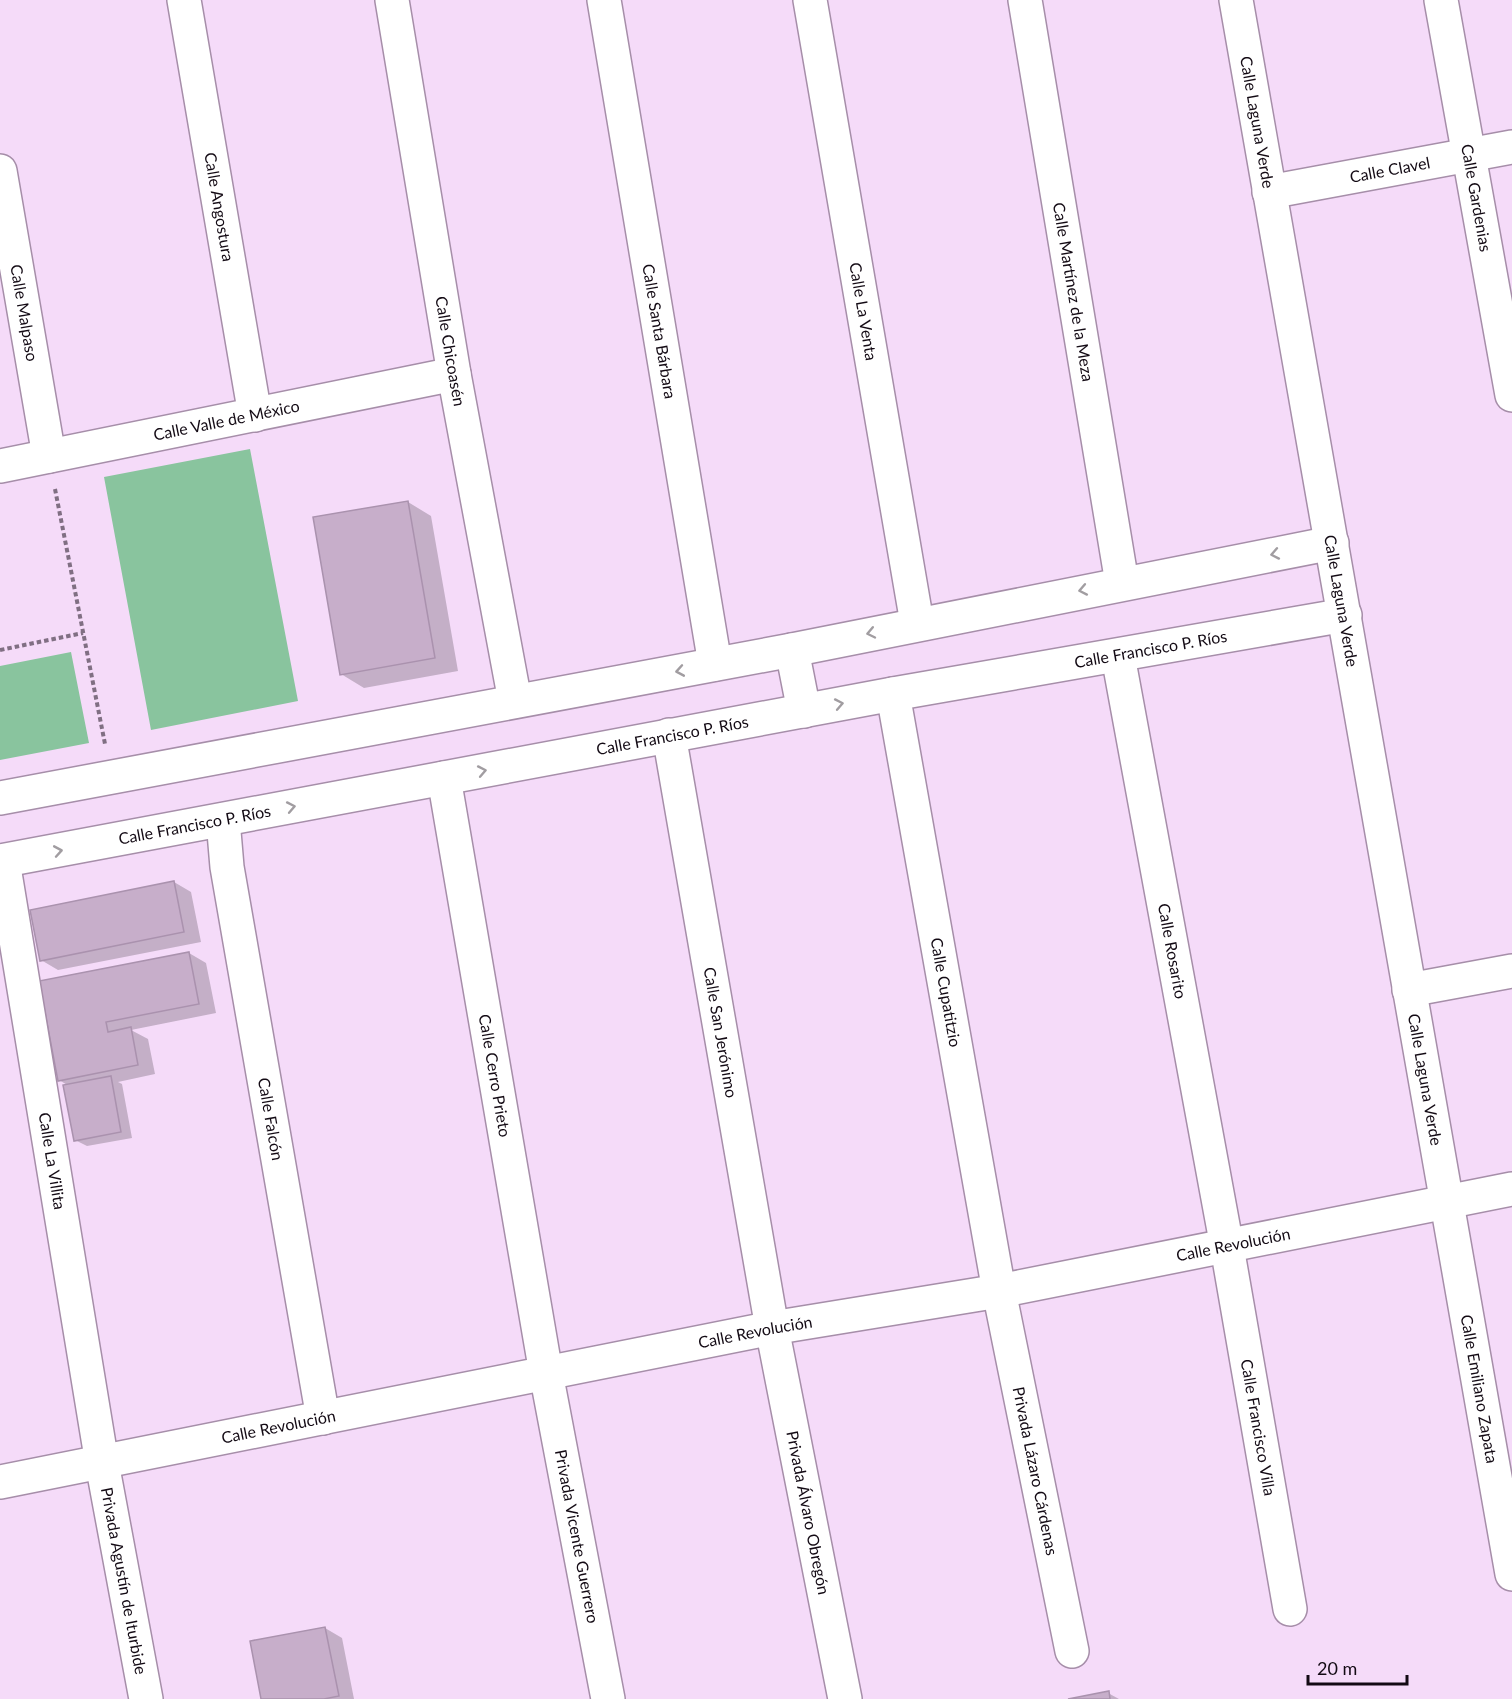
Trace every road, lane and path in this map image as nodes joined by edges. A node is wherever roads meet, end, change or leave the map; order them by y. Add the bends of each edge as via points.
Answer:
1 (184, 0) edge
2 (393, 0) edge
3 (604, 0) edge
4 (810, 0) edge
5 (1025, 0) edge
6 (1236, 0) edge
7 (1441, 0) edge
8 (1512, 147) edge
9 (1467, 154) junction
10 (0, 171) edge
11 (1269, 192) junction
12 (454, 374) junction
13 (1512, 394) edge
14 (255, 415) junction
15 (49, 456) junction
16 (0, 466) edge
17 (1332, 543) junction
18 (1122, 583) junction
19 (1345, 615) junction
20 (917, 624) junction
21 (83, 633) junction
22 (0, 650) edge
23 (792, 650) junction
24 (1119, 656) junction
25 (715, 664) junction
26 (893, 694) junction
27 (515, 701) junction
28 (804, 711) junction
29 (669, 735) junction
30 (111, 777) junction
31 (444, 778) junction
32 (0, 798) edge
33 (223, 820) junction
34 (1, 861) edge
35 (1512, 971) edge
36 (1409, 990) junction
37 (1512, 1189) edge
38 (1446, 1203) junction
39 (1227, 1247) junction
40 (999, 1291) junction
41 (772, 1328) junction
42 (546, 1373) junction
43 (322, 1418) junction
44 (102, 1463) junction
45 (0, 1482) edge
46 (1512, 1574) edge
47 (1290, 1609) dead end
48 (1072, 1652) dead end
49 (146, 1699) edge
50 (608, 1699) edge
51 (845, 1699) edge

1 - 14 street, Calle Angostura
2 - 12 street, Calle Chicoasén
3 - 25 street, Calle Santa Bárbara
4 - 20 street, Calle La Venta
5 - 18 street, Calle Martínez de la Meza
6 - 11 street, Calle Laguna Verde
7 - 9 street, Calle Gardenias
8 - 9 street, Calle Clavel
9 - 11 street, Calle Clavel
9 - 13 street, Calle Gardenias
10 - 15 street, Calle Malpaso
11 - 17 street, Calle Laguna Verde
12 - 14 street, Calle Valle de México
12 - 27 street, Calle Chicoasén
14 - 15 street, Calle Valle de México
15 - 16 street, Calle Valle de México
15 - 21 path
17 -> 18 street
17 - 19 street, Calle Laguna Verde
18 -> 20 street
19 - 24 street, Calle Francisco P. Ríos
19 - 36 street, Calle Laguna Verde
20 -> 23 street
21 - 22 path
21 - 30 path
23 - 25 street
23 - 28 street
24 - 26 street, Calle Francisco P. Ríos
24 - 39 street, Calle Rosarito
25 -> 27 street
28 -> 26 street, Calle Francisco P. Ríos
26 - 40 street, Calle Cupatitzio
27 - 30 street
28 - 29 street, Calle Francisco P. Ríos
31 -> 29 street, Calle Francisco P. Ríos
29 - 41 street, Calle San Jerónimo
30 - 32 street
33 -> 31 street, Calle Francisco P. Ríos
31 - 42 street, Calle Cerro Prieto
34 -> 33 street, Calle Francisco P. Ríos
33 - 43 street, Calle Falcón via 227,867
34 - 44 street, Calle La Villita
35 - 36 street
36 - 38 street, Calle Laguna Verde
37 - 38 street, Calle Revolución
38 - 39 street, Calle Revolución
38 - 46 street, Calle Emiliano Zapata
39 - 40 street, Calle Revolución
39 - 47 street, Calle Francisco Villa
40 - 41 street, Calle Revolución
40 - 48 street, Privada Lázaro Cárdenas
41 - 42 street, Calle Revolución
41 - 51 street, Privada Álvaro Obregón
42 - 43 street, Calle Revolución
42 - 50 street, Privada Vicente Guerrero
43 - 44 street, Calle Revolución
44 - 45 street, Calle Revolución
44 - 49 street, Privada Agustín de Iturbide

